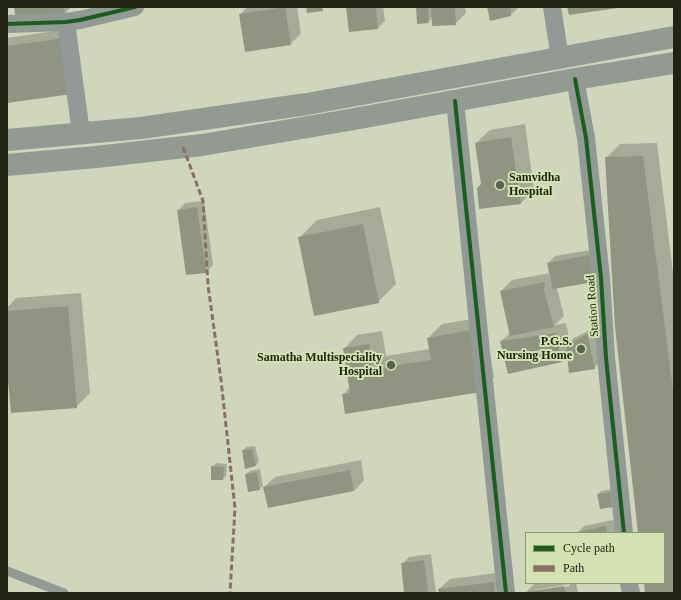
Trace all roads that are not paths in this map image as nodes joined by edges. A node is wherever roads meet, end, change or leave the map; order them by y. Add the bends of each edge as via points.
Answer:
1 (136, 7) edge
2 (552, 7) edge
3 (75, 17) edge
4 (7, 24) edge
5 (674, 37) edge
6 (560, 58) junction
7 (674, 63) edge
8 (575, 79) junction
9 (455, 101) junction
10 (81, 133) junction
11 (7, 140) edge
12 (7, 165) edge
13 (624, 532) edge
14 (7, 571) edge
15 (64, 593) edge
16 (506, 593) edge

1 - 3 street
2 - 6 street
3 - 4 street
3 - 10 street
5 - 6 main road
6 - 10 main road via 306,104 141,128
7 - 8 main road
8 - 9 main road
8 - 13 street, Station Road via 587,146
9 - 12 main road via 202,145
9 - 16 street
10 - 11 main road
14 - 15 lane

